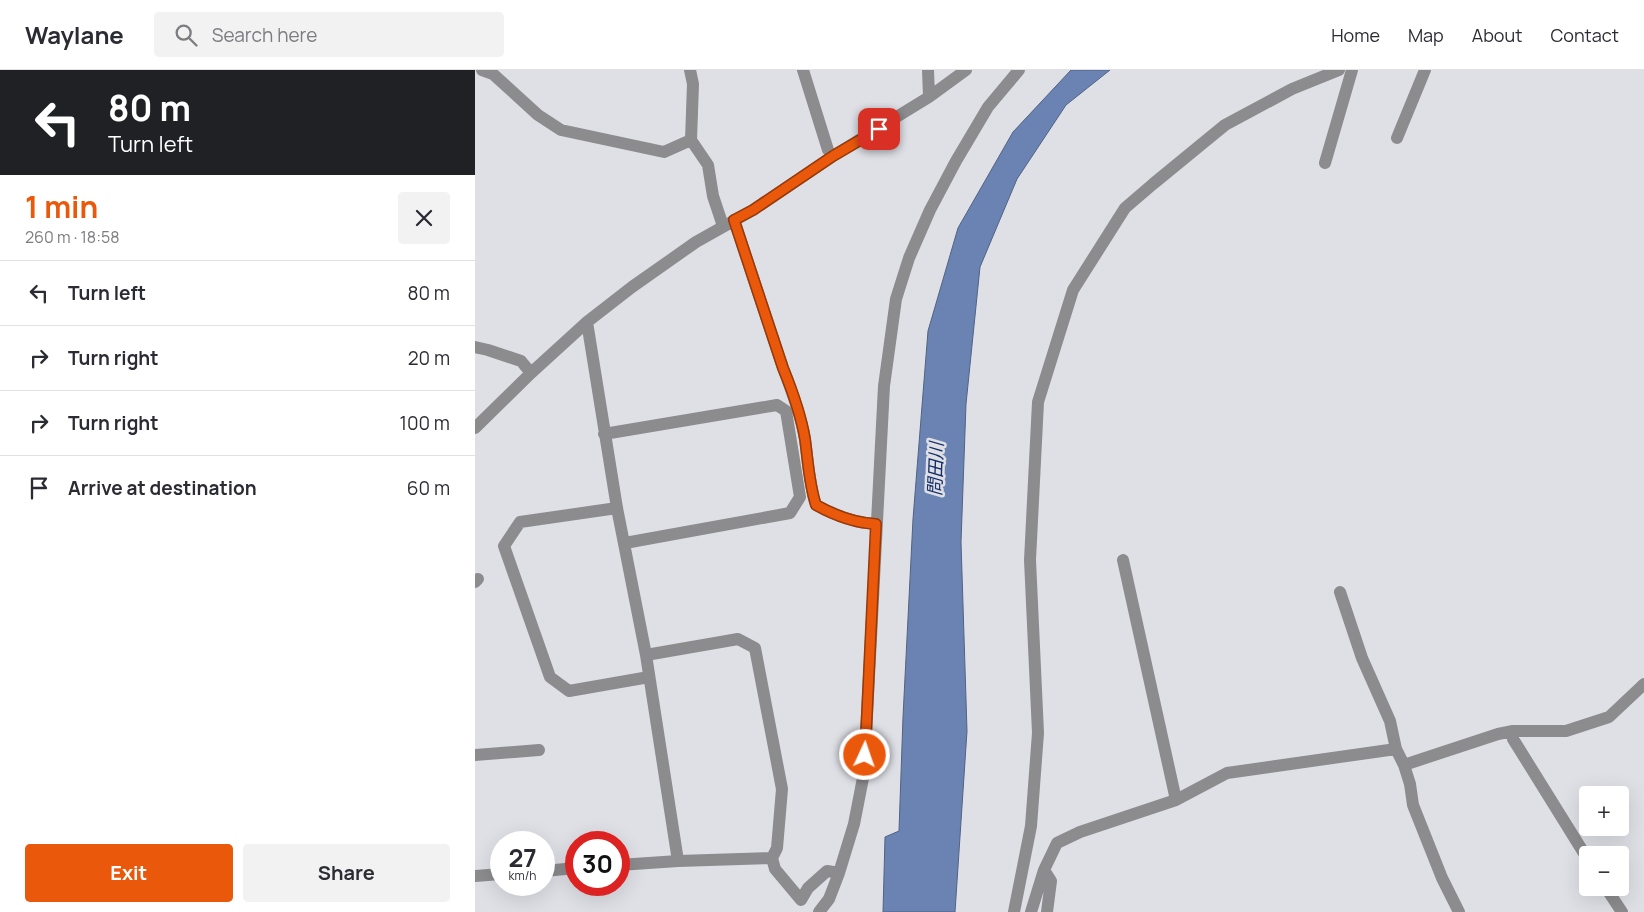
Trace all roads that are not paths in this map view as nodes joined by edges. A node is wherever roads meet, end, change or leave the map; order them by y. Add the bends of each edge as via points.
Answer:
1 (482, 70) edge
2 (690, 70) edge
3 (803, 70) edge
4 (929, 70) edge
5 (966, 70) edge
6 (1019, 70) edge
7 (1339, 70) edge
8 (1352, 70) edge
9 (1425, 70) edge
10 (929, 97) junction
11 (1397, 138) dead end
12 (691, 140) junction
13 (833, 156) junction
14 (1325, 163) dead end
15 (729, 223) junction
16 (587, 322) junction
17 (475, 347) edge
18 (531, 373) junction
19 (475, 428) edge
20 (604, 434) junction
21 (617, 508) junction
22 (876, 524) junction
23 (625, 543) junction
24 (1123, 560) dead end
25 (1340, 592) dead end
26 (646, 655) junction
27 (649, 678) junction
28 (1644, 684) edge
29 (1513, 731) junction
30 (1395, 749) junction
31 (539, 750) dead end
32 (475, 755) edge
33 (1404, 765) junction
34 (1176, 800) junction
35 (1580, 846) edge
36 (772, 858) junction
37 (678, 861) junction
38 (630, 864) edge
39 (1044, 870) junction
40 (839, 873) junction
41 (490, 875) edge
42 (475, 876) edge
43 (1611, 896) edge
44 (819, 912) edge
45 (1013, 912) edge
46 (1031, 912) edge
47 (1047, 912) edge
48 (1459, 912) edge
49 (1622, 912) edge

1 - 12 street via 493,74 561,130 664,152
2 - 12 street via 693,84
3 - 13 street via 828,150
4 - 10 street
5 - 10 street
6 - 22 street via 988,107 956,161 909,258 894,315 884,386
7 - 45 street via 1292,88 1225,126 1153,184 1125,208 1073,290 1037,402 1030,560 1038,733 1031,826
8 - 14 street
9 - 11 street
10 - 13 street
12 - 15 street via 708,165 713,196
13 - 15 street
15 - 16 street via 696,242
15 - 22 street via 791,389 805,438 816,505 866,524
16 - 18 street
16 - 20 street
17 - 18 street via 521,361
18 - 19 street
20 - 21 street
20 - 23 street via 777,405 785,411 800,497 790,513
21 - 23 street
21 - 27 street via 520,522 504,546 550,677 569,691
22 - 40 street via 864,773 854,824
23 - 26 street
24 - 34 street
25 - 30 street via 1362,658 1390,721
26 - 27 street
26 - 36 street via 738,638 755,648 782,789 777,848
27 - 37 street
28 - 29 street via 1609,717 1566,731
29 - 33 street
29 - 35 street via 1513,739
30 - 33 street
30 - 34 street via 1227,774
31 - 32 street
33 - 48 street via 1413,805 1441,878
34 - 39 street via 1080,832 1057,843
36 - 37 street
36 - 40 street via 775,869 801,900 808,888 827,871
37 - 38 street
39 - 46 street
39 - 47 street via 1051,881
40 - 44 street via 829,899
41 - 42 street
43 - 49 street

